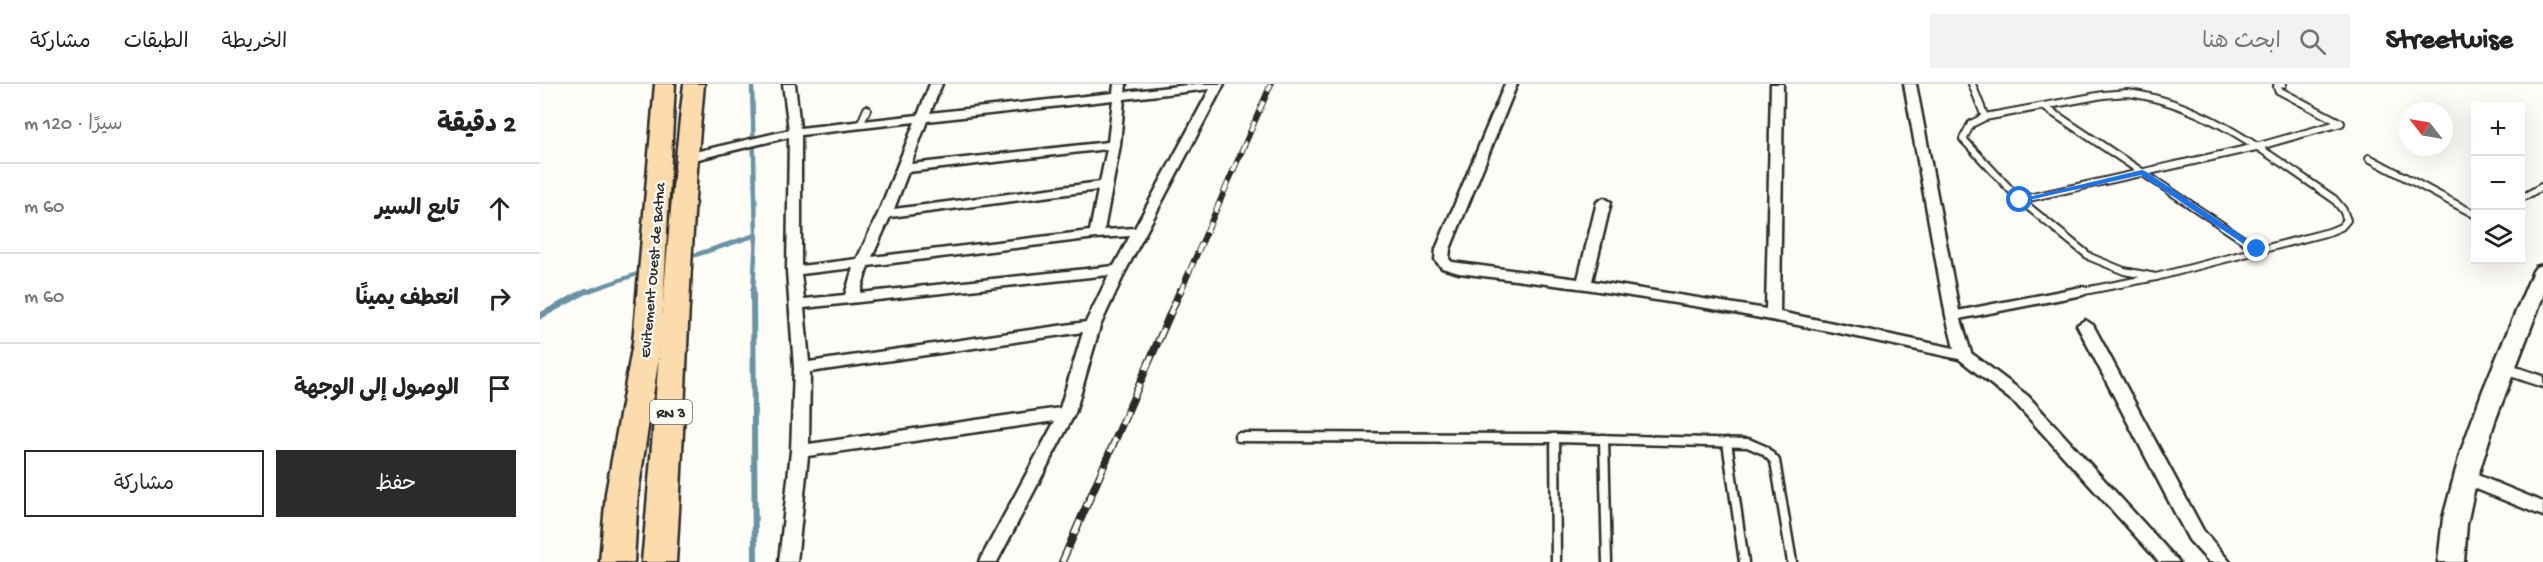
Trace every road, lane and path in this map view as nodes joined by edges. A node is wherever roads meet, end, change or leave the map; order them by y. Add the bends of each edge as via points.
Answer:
1 (665, 84) edge
2 (694, 84) edge
3 (789, 84) edge
4 (936, 84) edge
5 (1511, 84) edge
6 (1777, 84) edge
7 (1910, 84) edge
8 (1972, 84) edge
9 (2283, 84) edge
10 (1217, 85) edge
11 (1119, 90) edge
12 (2046, 108) junction
13 (867, 109) dead end
14 (923, 117) junction
15 (1985, 117) junction
16 (861, 123) junction
17 (795, 132) junction
18 (1114, 145) junction
19 (2256, 147) junction
20 (686, 158) junction
21 (2369, 158) dead end
22 (903, 169) junction
23 (2142, 173) junction
24 (1107, 185) junction
25 (2543, 186) edge
26 (2525, 196) edge
27 (2020, 200) junction
28 (1604, 202) dead end
29 (2471, 213) edge
30 (885, 214) junction
31 (1137, 232) junction
32 (1096, 234) junction
33 (2257, 249) junction
34 (666, 261) junction
35 (862, 263) junction
36 (1119, 270) junction
37 (794, 271) junction
38 (2543, 271) edge
39 (2156, 277) junction
40 (1584, 283) junction
41 (851, 298) junction
42 (2538, 300) edge
43 (799, 304) junction
44 (1773, 315) junction
45 (1953, 316) junction
46 (2085, 325) dead end
47 (1092, 326) junction
48 (1964, 355) junction
49 (802, 368) junction
50 (2504, 368) junction
51 (2543, 382) edge
52 (1066, 413) junction
53 (1239, 437) dead end
54 (1555, 438) junction
55 (1604, 439) junction
56 (1727, 442) junction
57 (800, 451) junction
58 (2465, 477) junction
59 (2543, 509) edge
60 (617, 562) edge
61 (659, 562) edge
62 (788, 562) edge
63 (988, 562) edge
64 (1556, 562) edge
65 (1607, 562) edge
66 (1744, 562) edge
67 (1792, 562) edge
68 (2170, 562) edge
69 (2221, 562) edge
70 (2451, 562) edge

1 - 34 highway, Evitement Ouest de Batna / RN 3
2 - 20 highway, Evitement Ouest de Batna / RN 3
3 - 17 street
4 - 14 street
5 - 40 street via 1443,249 1442,260 1459,269
6 - 44 street
7 - 45 street
8 - 15 lane
9 - 19 lane via 2277,86 2278,90 2341,123
10 - 11 street
10 - 31 street
11 - 14 street
11 - 18 street
12 - 15 lane
12 - 19 lane via 2117,93 2149,96 2187,106
12 - 23 lane
13 - 16 lane
14 - 16 street
14 - 22 street
15 - 27 lane via 1971,122 1963,138
16 - 17 street
17 - 20 street
17 - 37 street
18 - 22 street
18 - 24 street
19 - 23 lane
19 - 33 lane via 2334,199 2347,220 2329,232
20 - 34 highway, Evitement Ouest de Batna / RN 3
21 - 29 lane
22 - 30 street
23 - 27 lane
23 - 33 lane
24 - 30 street
24 - 32 street
25 - 26 lane
27 - 39 lane via 2090,257 2124,271
28 - 40 street
30 - 35 street
31 - 32 street
31 - 36 street
32 - 35 street
33 - 39 lane
34 - 60 highway, Evitement Ouest de Batna / RN 3 via 646,343 622,493
34 - 61 highway, Evitement Ouest de Batna / RN 3
35 - 37 street
35 - 41 street
36 - 41 street
36 - 47 street
37 - 43 street
38 - 42 street
39 - 45 lane
40 - 44 street
41 - 43 street
42 - 50 street
43 - 49 street
44 - 48 street
45 - 48 street
46 - 69 street via 2196,535
47 - 49 street
47 - 52 street
48 - 68 street via 2022,399
49 - 57 street
50 - 51 street
50 - 58 street
52 - 57 street
52 - 63 street
53 - 54 lane
54 - 55 lane
54 - 64 lane
55 - 56 lane
55 - 65 lane
56 - 66 lane
56 - 67 lane via 1756,446 1775,461
57 - 62 street
58 - 59 street
58 - 70 street

